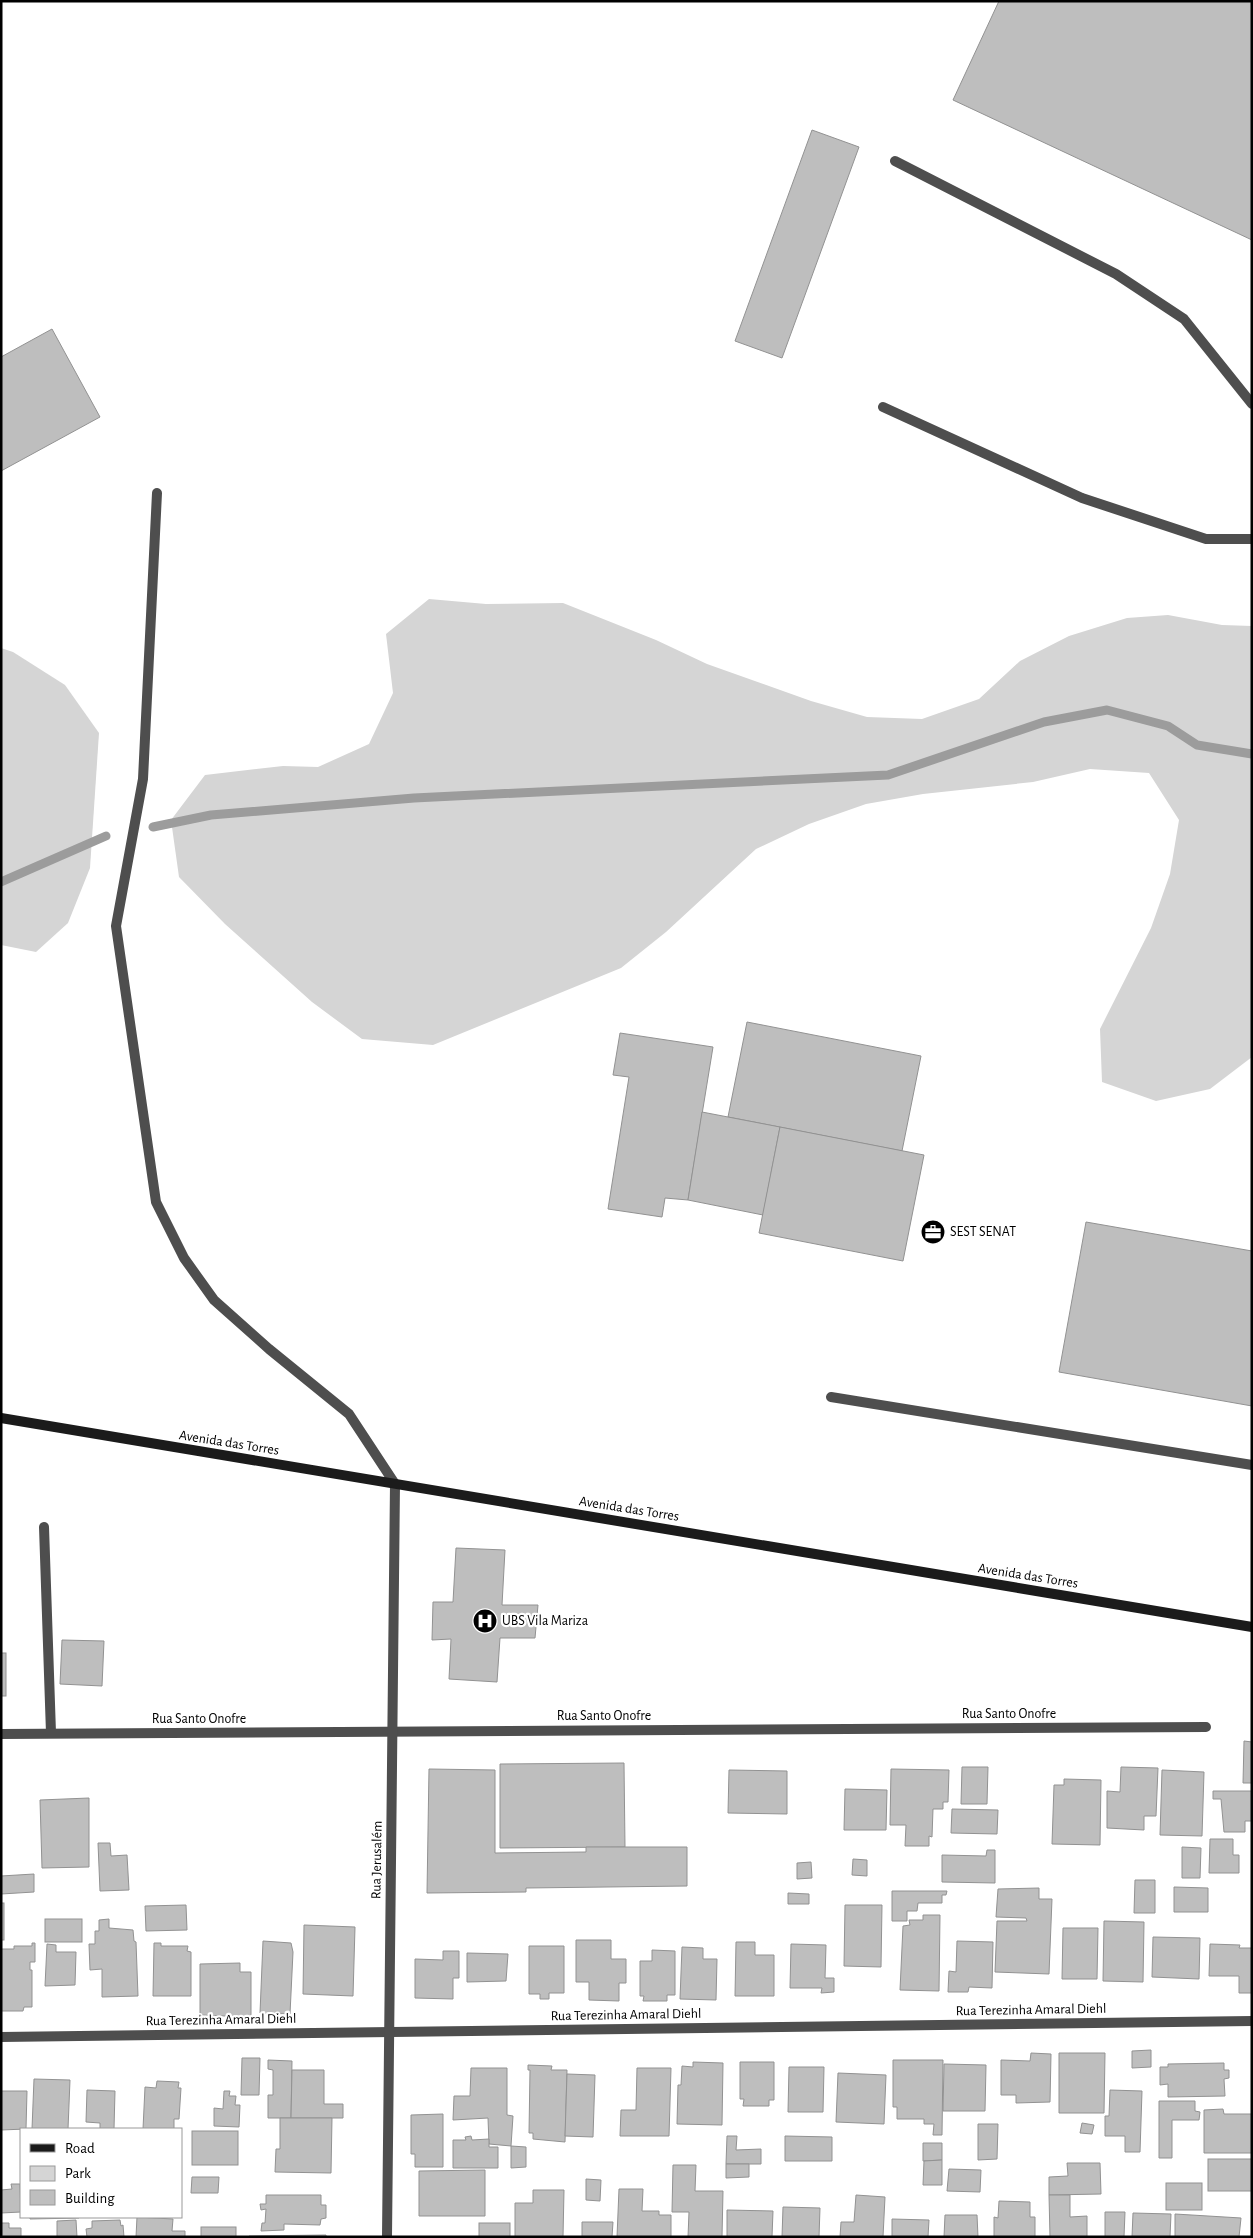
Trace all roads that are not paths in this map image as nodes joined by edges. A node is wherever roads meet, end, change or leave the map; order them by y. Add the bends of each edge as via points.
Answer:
1 (895, 161) dead end
2 (1252, 404) edge
3 (883, 407) dead end
4 (157, 494) dead end
5 (1252, 539) edge
6 (831, 1397) dead end
7 (1, 1418) edge
8 (1252, 1465) edge
9 (395, 1484) junction
10 (44, 1527) dead end
11 (1252, 1627) edge
12 (1206, 1727) dead end
13 (392, 1731) junction
14 (51, 1733) junction
15 (1, 1734) edge
16 (1252, 2021) edge
17 (389, 2032) junction
18 (1, 2037) edge
19 (387, 2237) edge

1 - 2 street via 1116,274 1176,314
3 - 5 street via 1082,498 1206,538
4 - 9 street via 143,779 116,926 156,1202 184,1258 214,1300 349,1414
6 - 8 street
7 - 9 main road, Avenida das Torres
9 - 11 main road, Avenida das Torres
9 - 13 street, Rua Jerusalém
10 - 14 street
12 - 13 street, Rua Santo Onofre
13 - 14 street, Rua Santo Onofre
13 - 17 street, Rua Jerusalém
14 - 15 street, Rua Santo Onofre
16 - 17 street, Rua Terezinha Amaral Diehl
17 - 18 street, Rua Terezinha Amaral Diehl
17 - 19 street, Rua Jerusalém

